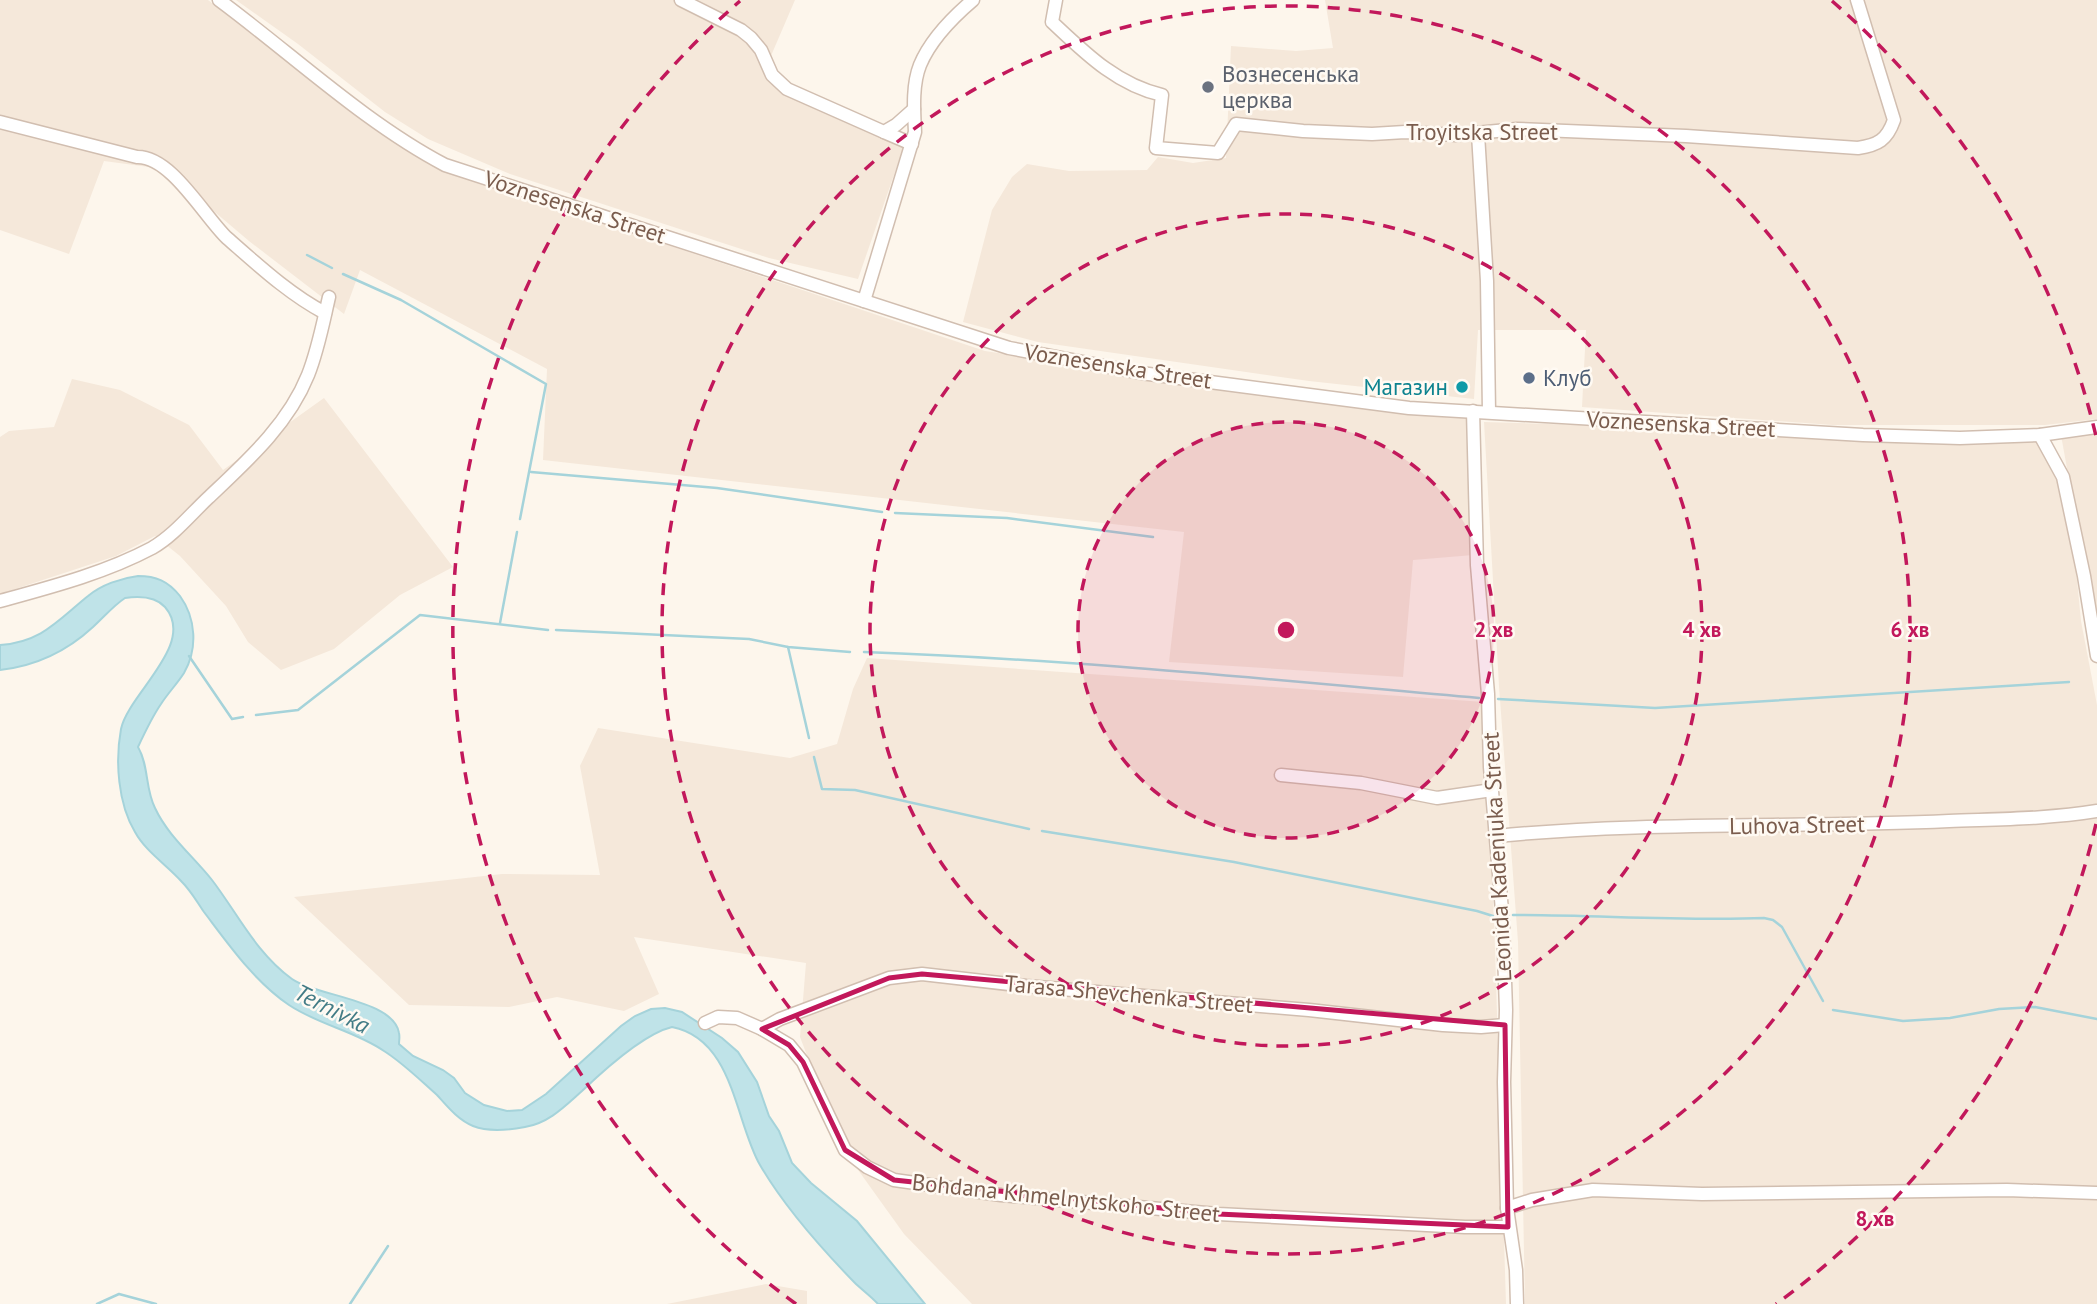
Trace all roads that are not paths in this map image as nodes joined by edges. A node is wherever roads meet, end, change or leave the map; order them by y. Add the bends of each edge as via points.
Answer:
1 (219, 0) edge
2 (681, 0) edge
3 (973, 0) edge
4 (1056, 0) edge
5 (1857, 0) edge
6 (914, 109) junction
7 (0, 122) edge
8 (884, 132) junction
9 (1478, 134) junction
10 (912, 144) junction
11 (329, 297) dead end
12 (864, 301) junction
13 (325, 313) junction
14 (1473, 411) junction
15 (1489, 412) junction
16 (2097, 427) edge
17 (2040, 435) junction
18 (0, 601) edge
19 (2097, 656) edge
20 (1281, 775) dead end
21 (1492, 790) junction
22 (2097, 811) edge
23 (1497, 836) junction
24 (705, 1023) dead end
25 (1505, 1025) junction
26 (762, 1029) junction
27 (2097, 1193) edge
28 (1507, 1208) junction
29 (1508, 1227) junction
30 (1517, 1304) edge

1 - 12 street, Voznesenska Street via 386,128 445,165
2 - 8 street via 751,38 772,75 787,89
3 - 6 street via 925,57
4 - 9 street, Troyitska Street via 1052,22 1077,45 1129,84 1162,95 1156,148 1218,153 1236,124 1303,131
5 - 9 street, Troyitska Street via 1894,120 1876,145 1858,148 1517,130
6 - 8 street
6 - 10 street
7 - 13 street via 157,162 225,236 296,297
8 - 10 street
9 - 15 street
10 - 12 street
11 - 13 street
12 - 14 street, Voznesenska Street via 1009,348 1065,360 1409,408
13 - 18 street via 308,376 282,420 171,533 153,547 84,576
14 - 15 street, Voznesenska Street
14 - 21 street, Leonida Kadeniuka Street via 1477,565
15 - 17 street, Voznesenska Street via 1863,435
16 - 17 street, Voznesenska Street
17 - 19 street via 2063,477
20 - 21 street via 1361,783 1437,798
21 - 23 street, Leonida Kadeniuka Street
22 - 23 street, Luhova Street via 1922,822 1562,829
23 - 25 street, Leonida Kadeniuka Street
24 - 26 street, Bohdana Khmelnytskoho Street via 730,1017
25 - 26 street, Tarasa Shevchenka Street via 1443,1025 922,974 889,978
25 - 28 street, Leonida Kadeniuka Street
26 - 29 street, Bohdana Khmelnytskoho Street via 789,1045 803,1062 845,1150 894,1180 1001,1195 1218,1214
27 - 28 street via 1593,1190
28 - 29 street, Leonida Kadeniuka Street
29 - 30 street, Leonida Kadeniuka Street

